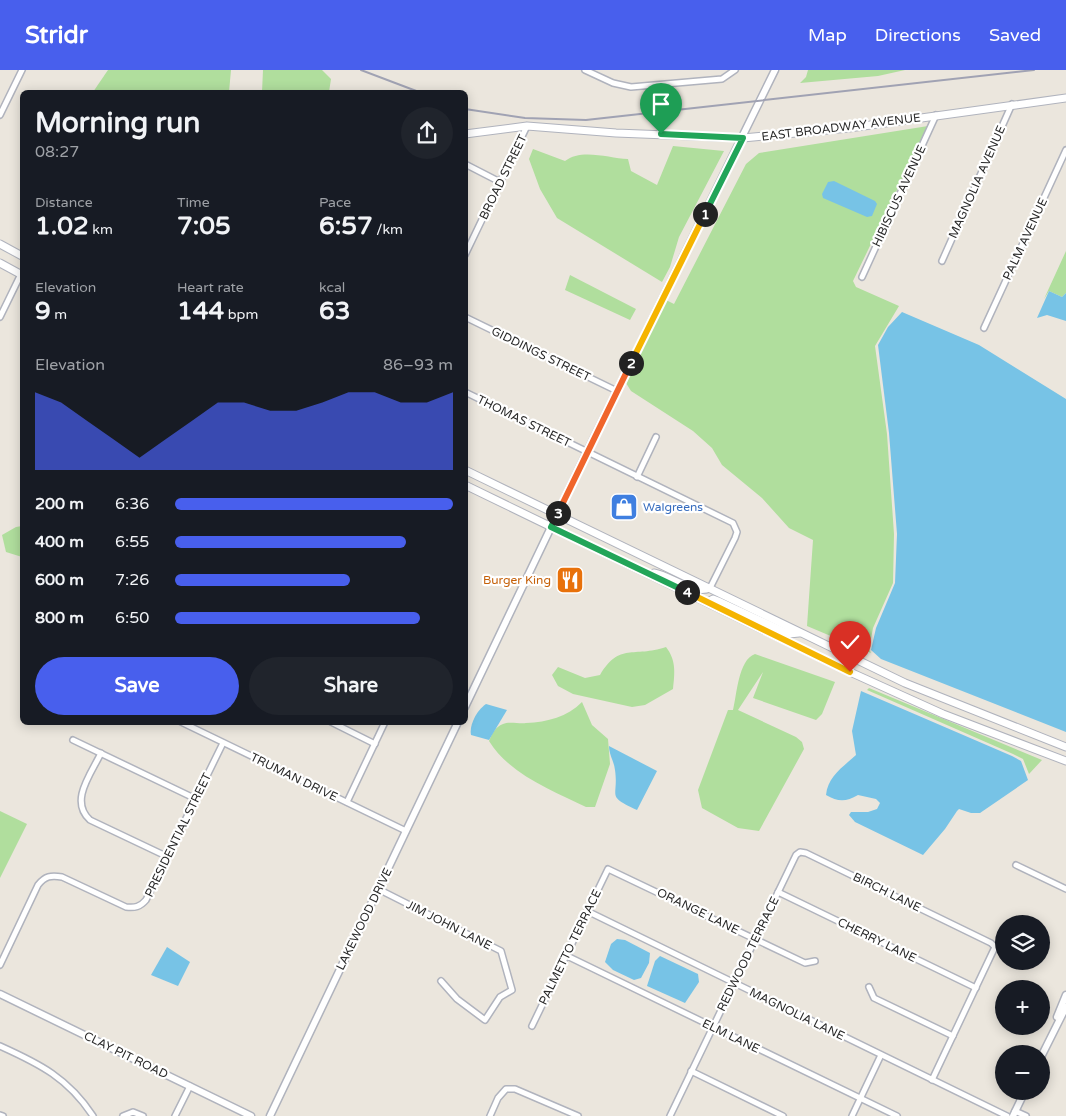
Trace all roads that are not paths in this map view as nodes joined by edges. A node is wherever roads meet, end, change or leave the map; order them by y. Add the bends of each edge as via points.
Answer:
1 (22, 70) edge
2 (586, 70) edge
3 (735, 70) edge
4 (775, 70) edge
5 (1066, 98) edge
6 (1012, 104) junction
7 (0, 115) edge
8 (937, 115) junction
9 (527, 126) junction
10 (468, 134) edge
11 (743, 138) junction
12 (1066, 150) edge
13 (468, 166) edge
14 (500, 182) junction
15 (468, 242) edge
16 (0, 244) edge
17 (20, 255) edge
18 (942, 261) dead end
19 (0, 263) edge
20 (20, 273) edge
21 (862, 277) dead end
22 (20, 278) edge
23 (0, 317) edge
24 (468, 318) edge
25 (984, 328) dead end
26 (617, 390) junction
27 (468, 393) edge
28 (656, 437) dead end
29 (587, 452) junction
30 (468, 471) edge
31 (637, 476) junction
32 (468, 487) edge
33 (557, 514) junction
34 (551, 527) junction
35 (644, 571) junction
36 (710, 588) junction
37 (708, 602) junction
38 (802, 633) junction
39 (468, 701) edge
40 (189, 725) edge
41 (337, 725) edge
42 (384, 725) edge
43 (457, 725) edge
44 (74, 740) dead end
45 (223, 742) junction
46 (375, 744) junction
47 (1066, 747) edge
48 (101, 753) junction
49 (1066, 762) edge
50 (196, 799) junction
51 (347, 802) junction
52 (406, 831) junction
53 (168, 857) junction
54 (1016, 865) dead end
55 (608, 869) joint
56 (787, 873) joint
57 (378, 890) junction
58 (1066, 890) edge
59 (778, 892) junction
60 (586, 910) junction
61 (755, 938) junction
62 (565, 955) junction
63 (816, 961) dead end
64 (0, 965) edge
65 (441, 981) dead end
66 (734, 983) junction
67 (868, 987) dead end
68 (976, 988) junction
69 (0, 994) edge
70 (1066, 995) edge
71 (1066, 1008) edge
72 (532, 1026) dead end
73 (713, 1026) junction
74 (952, 1036) junction
75 (1047, 1045) edge
76 (1048, 1045) edge
77 (0, 1046) edge
78 (881, 1055) junction
79 (691, 1071) junction
80 (932, 1080) junction
81 (190, 1086) junction
82 (860, 1098) junction
83 (1020, 1100) edge
84 (1014, 1113) edge
85 (93, 1116) edge
86 (122, 1116) edge
87 (143, 1116) edge
88 (175, 1116) edge
89 (251, 1116) edge
90 (270, 1116) edge
91 (490, 1116) edge
92 (578, 1116) edge
93 (671, 1116) edge
94 (783, 1116) edge
95 (852, 1116) edge
96 (897, 1116) edge
97 (1007, 1116) edge
98 (1026, 1116) edge

1 - 7 street
2 - 3 street via 631,88 722,79
4 - 11 street
5 - 6 main road, EAST BROADWAY AVENUE
6 - 8 main road, EAST BROADWAY AVENUE
6 - 18 street, MAGNOLIA AVENUE
8 - 11 main road, EAST BROADWAY AVENUE via 849,128
8 - 21 street, HIBISCUS AVENUE
9 - 10 main road, EAST BROADWAY AVENUE
9 - 11 main road, EAST BROADWAY AVENUE
9 - 14 street, BROAD STREET
11 - 26 street
12 - 25 street, PALM AVENUE
13 - 14 street
14 - 15 street, BROAD STREET
16 - 17 main road
19 - 20 main road
22 - 23 street
24 - 26 street, GIDDINGS STREET
26 - 29 street
27 - 29 street, THOMAS STREET
28 - 31 street
29 - 31 street, THOMAS STREET
29 - 33 street
30 - 33 main road
31 - 36 street, THOMAS STREET via 728,519 736,527 735,538
32 - 34 main road
33 - 34 street
33 - 36 main road
34 - 35 main road
34 - 39 street
35 - 36 main road via 664,575 697,590
35 - 37 main road
36 - 38 main road
37 - 38 main road via 718,601 789,634
37 - 49 main road via 943,714
38 - 47 main road via 947,702
40 - 45 street, TRUMAN DRIVE
41 - 46 street
42 - 46 street
43 - 52 street, LAKEWOOD DRIVE
44 - 48 street
45 - 50 street, PRESIDENTIAL STREET
45 - 51 street, TRUMAN DRIVE
46 - 51 street
48 - 50 street
48 - 53 street via 80,795 83,813 90,820
50 - 53 street, PRESIDENTIAL STREET
51 - 52 street, TRUMAN DRIVE
52 - 57 street, LAKEWOOD DRIVE
53 - 64 street, PRESIDENTIAL STREET via 146,900 134,908 62,877 52,875 44,878
54 - 58 street
55 - 60 street, PALMETTO TERRACE
55 - 61 street, ORANGE LANE
56 - 59 street, REDWOOD TERRACE
56 - 68 street, BIRCH LANE via 796,855 806,852 991,943 995,947
57 - 65 street, JIM JOHN LANE via 501,951 512,990 500,997 486,1020 457,999
57 - 90 street, LAKEWOOD DRIVE
59 - 61 street, REDWOOD TERRACE
59 - 68 street, CHERRY LANE
60 - 62 street, PALMETTO TERRACE
60 - 66 street, MAGNOLIA LANE
61 - 63 street, ORANGE LANE via 805,963
61 - 66 street, REDWOOD TERRACE
62 - 72 street, PALMETTO TERRACE
62 - 73 street, ELM LANE
66 - 73 street, REDWOOD TERRACE
66 - 78 street, MAGNOLIA LANE
67 - 74 street via 874,998
68 - 74 street
69 - 81 street, CLAY PIT ROAD
70 - 75 street
71 - 76 street
73 - 79 street, REDWOOD TERRACE
73 - 82 street, ELM LANE
74 - 80 street
77 - 85 street via 56,1075 81,1098
78 - 80 street, MAGNOLIA LANE
78 - 82 street
79 - 93 street, REDWOOD TERRACE
79 - 94 street
80 - 97 street, MAGNOLIA LANE
81 - 88 street
81 - 89 street, CLAY PIT ROAD
82 - 95 street
82 - 96 street, ELM LANE
83 - 84 street
84 - 98 street
86 - 87 street via 133,1112
91 - 92 street via 506,1089

